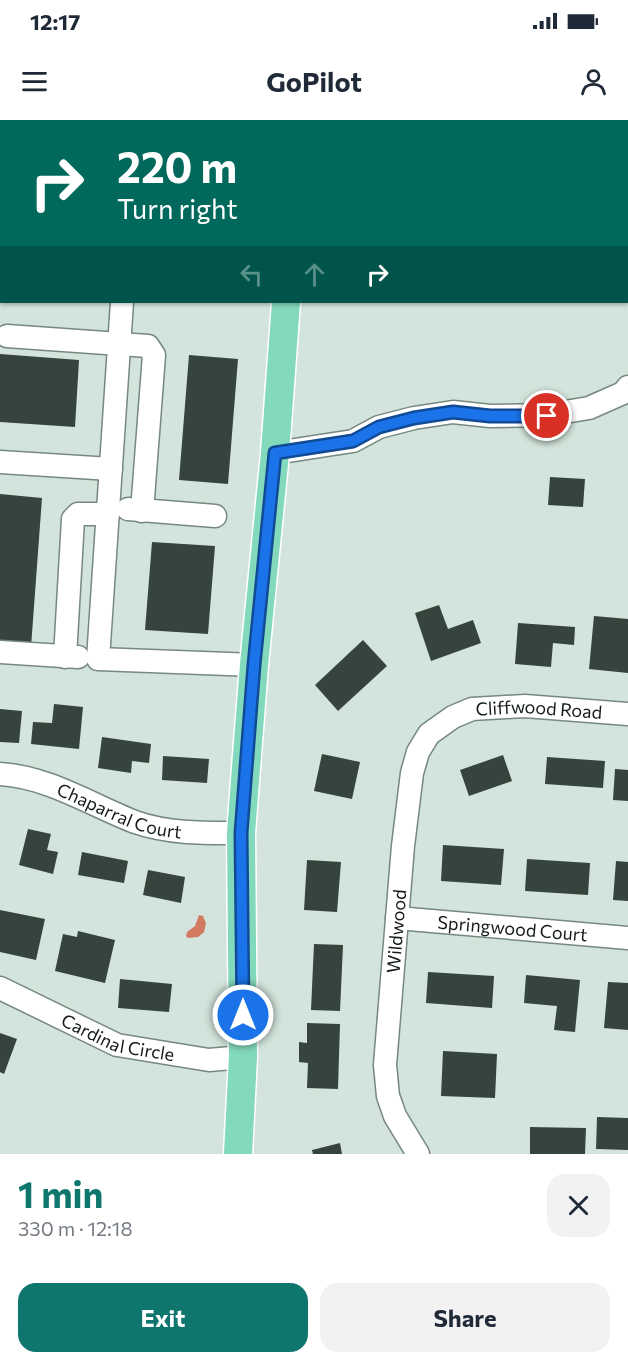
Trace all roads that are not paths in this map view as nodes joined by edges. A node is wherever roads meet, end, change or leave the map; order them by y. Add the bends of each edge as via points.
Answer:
1 (122, 303) edge
2 (286, 303) edge
3 (7, 336) dead end
4 (119, 344) junction
5 (628, 387) edge
6 (275, 453) junction
7 (0, 462) edge
8 (111, 469) junction
9 (108, 511) junction
10 (142, 511) junction
11 (215, 516) dead end
12 (0, 652) edge
13 (65, 657) junction
14 (98, 658) junction
15 (254, 665) junction
16 (628, 714) edge
17 (453, 717) joint
18 (0, 774) edge
19 (241, 833) junction
20 (397, 918) junction
21 (628, 938) edge
22 (0, 988) edge
23 (243, 1057) junction
24 (238, 1154) edge
25 (418, 1154) edge

1 - 4 street
2 - 6 main road
3 - 4 street
4 - 8 street
4 - 10 street via 148,346 154,355
5 - 6 street via 589,408 547,416 453,412 379,427 353,441
6 - 15 main road
7 - 8 street
8 - 9 street
9 - 10 street
9 - 13 street via 78,514 73,519
9 - 14 street
10 - 11 street
12 - 13 street
13 - 14 street
14 - 15 street
15 - 19 main road
16 - 17 street, Cliffwood Road via 525,706 472,709
17 - 20 street, Wildwood via 429,734 412,773
18 - 19 street, Chaparral Court via 54,786 137,822 179,832
19 - 23 main road
20 - 21 street, Springwood Court
20 - 25 street, Wildwood via 385,1065 388,1096 395,1116
22 - 23 street, Cardinal Circle via 117,1045 209,1060
23 - 24 main road

